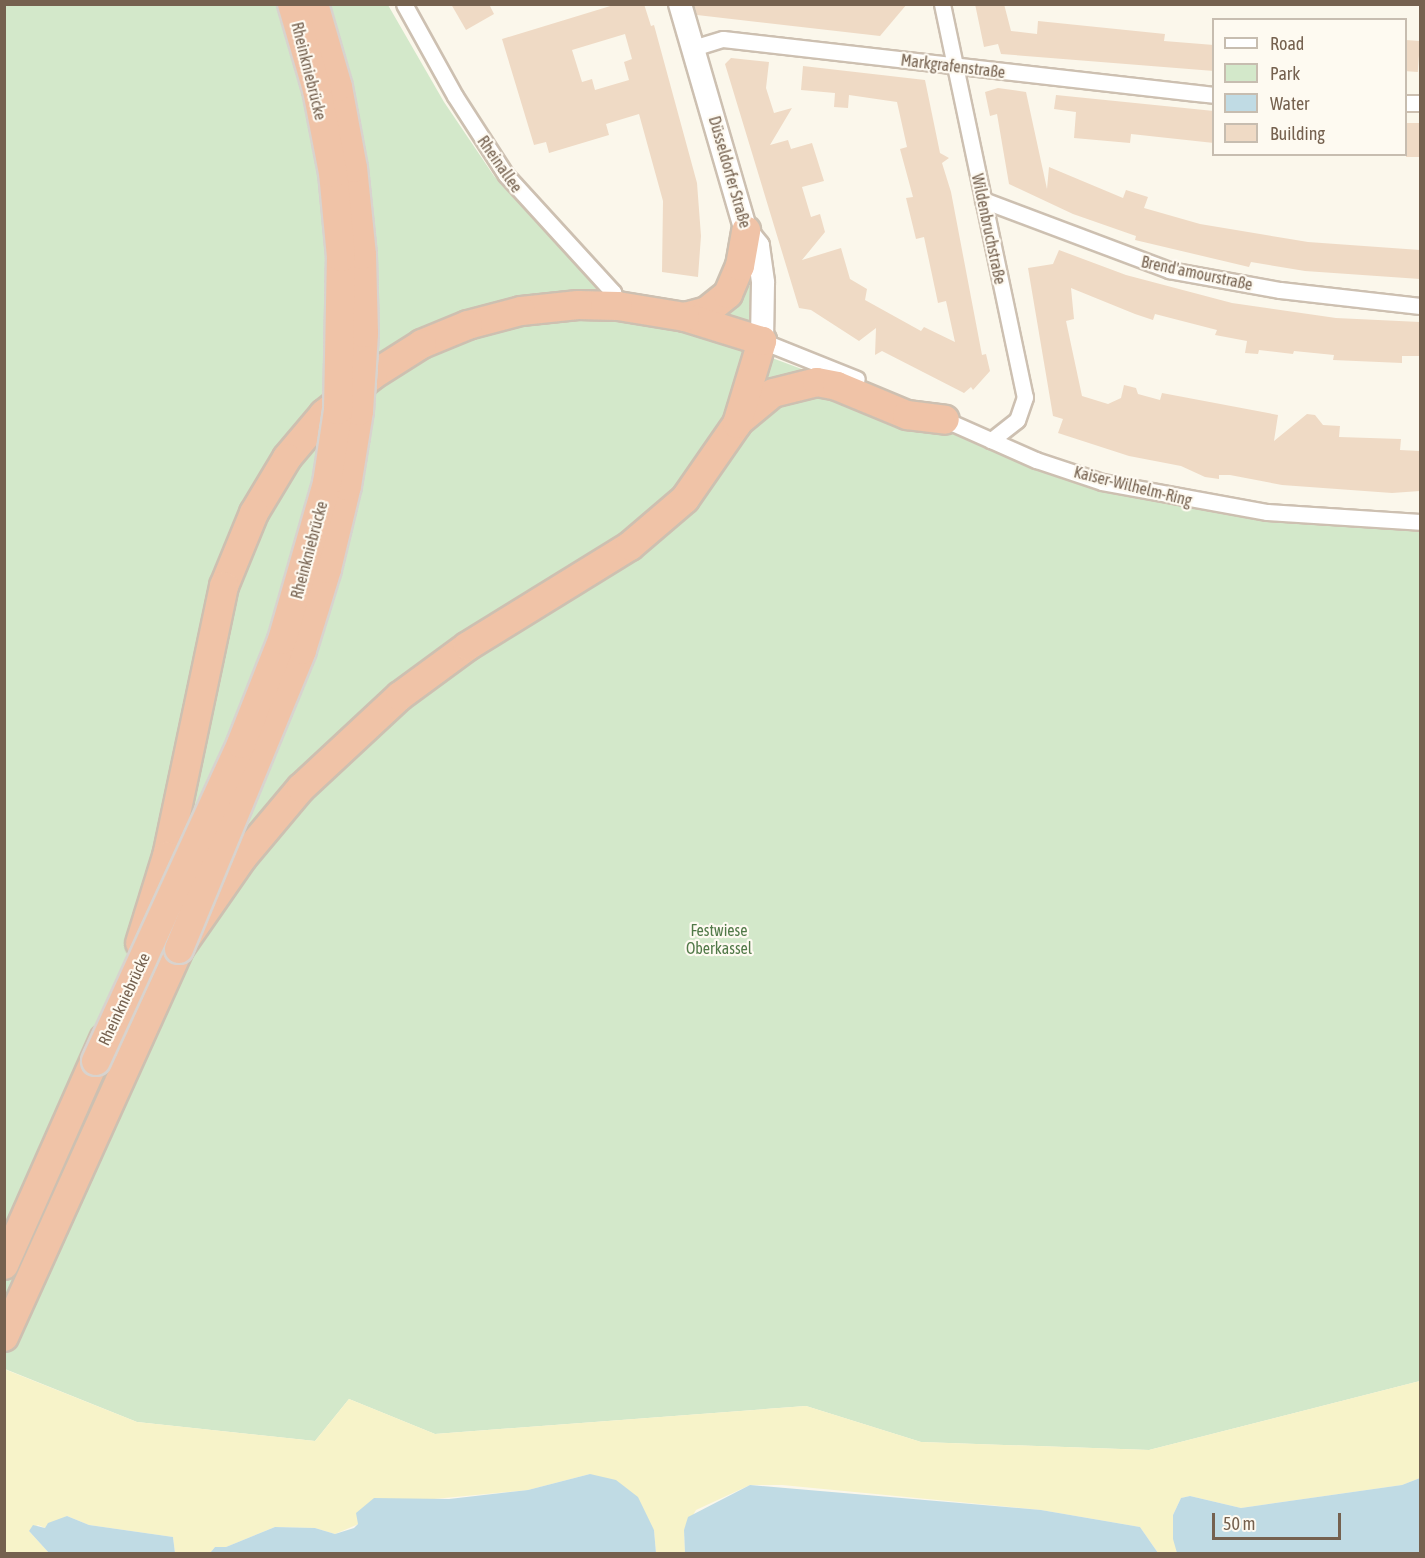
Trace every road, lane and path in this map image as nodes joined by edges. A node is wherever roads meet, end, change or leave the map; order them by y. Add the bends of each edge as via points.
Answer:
1 (292, 4) edge
2 (314, 4) edge
3 (404, 4) edge
4 (680, 4) edge
5 (942, 4) edge
6 (693, 48) junction
7 (955, 66) junction
8 (1212, 95) edge
9 (983, 200) junction
10 (746, 231) junction
11 (618, 306) junction
12 (1420, 306) edge
13 (685, 317) junction
14 (762, 341) junction
15 (945, 420) junction
16 (736, 424) junction
17 (991, 440) junction
18 (1420, 522) edge
19 (179, 949) junction
20 (96, 1061) junction
21 (4, 1265) edge
22 (4, 1337) edge

1 - 20 highway, Rheinkniebrücke, bridge via 317,90 333,173 341,257 338,410 327,483 282,640 241,744
2 - 19 highway, Rheinkniebrücke, bridge via 338,87 353,168 362,255 364,333 359,411 332,549 302,650
3 - 11 street, Rheinallee via 455,96 506,175 613,292
4 - 6 street, Düsseldorfer Straße
5 - 7 street, Wildenbruchstraße
6 - 7 street, Markgrafenstraße via 723,39
6 - 10 street, Düsseldorfer Straße
7 - 8 street, Markgrafenstraße
7 - 9 street, Wildenbruchstraße
9 - 12 street, Brend'amourstraße via 1169,270 1280,290
9 - 17 street, Wildenbruchstraße via 1025,397 1017,420
10 - 13 highway via 740,266 728,294 707,311
10 - 14 street, Düsseldorfer Straße via 758,246 763,283
11 - 13 highway
11 - 20 highway, bridge via 578,305 520,311 468,325 422,344 373,375 324,414 287,458 254,513 224,586 167,856
13 - 14 highway
14 - 15 street, Kaiser-Wilhelm-Ring
14 - 16 highway
15 - 16 highway via 907,415 837,386 817,382 773,393
15 - 17 street, Kaiser-Wilhelm-Ring
16 - 19 highway, bridge via 686,499 630,546 468,646 348,741 243,857
17 - 18 street, Kaiser-Wilhelm-Ring via 1102,482 1199,502 1356,520
19 - 22 highway, Rheinkniebrücke
20 - 21 highway

